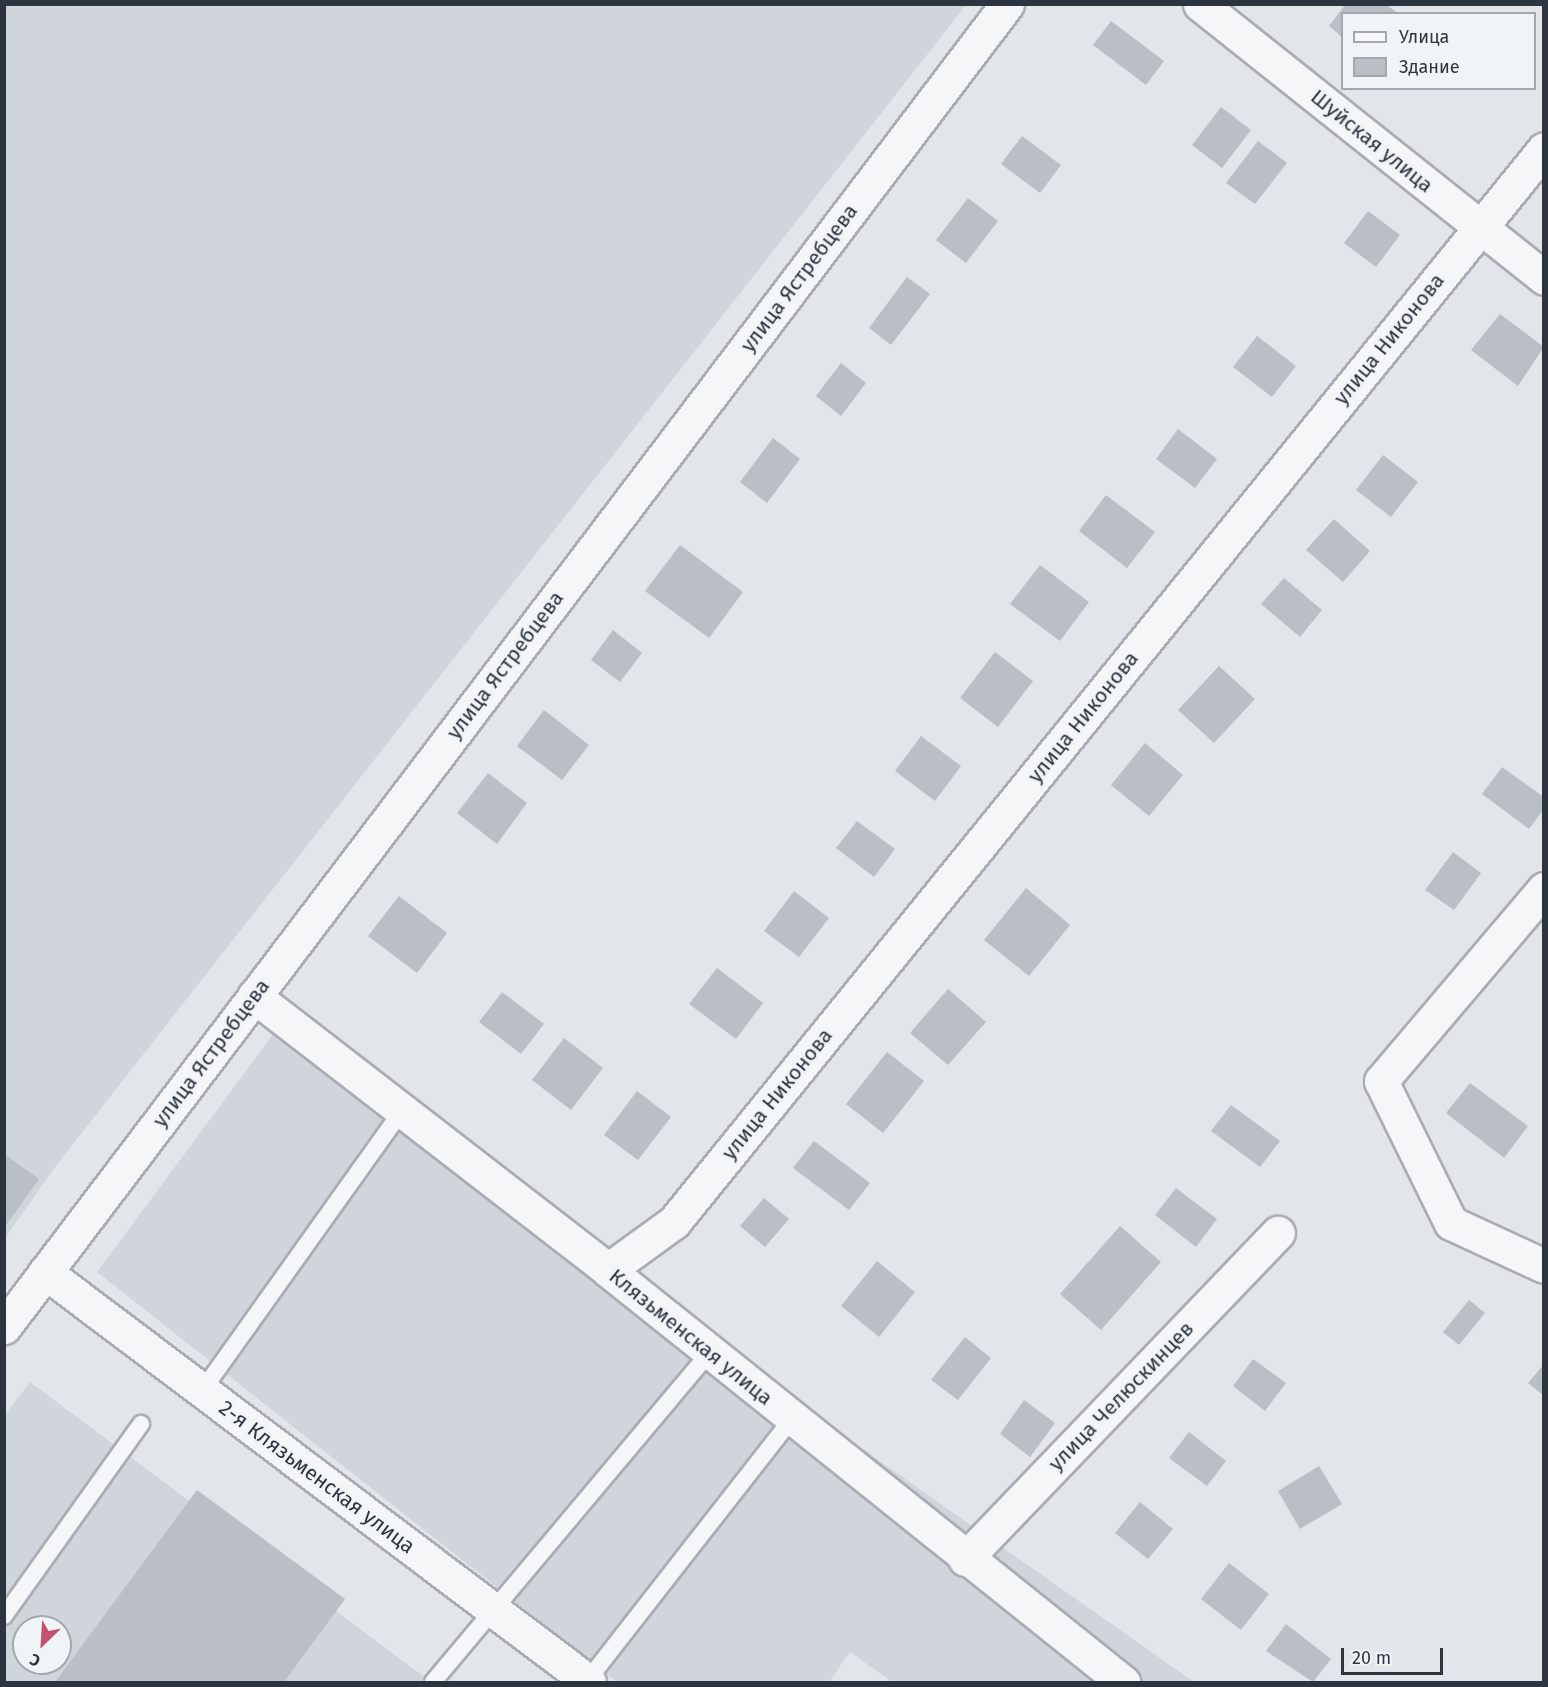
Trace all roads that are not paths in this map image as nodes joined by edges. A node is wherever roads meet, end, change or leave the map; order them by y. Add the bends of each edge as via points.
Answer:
1 (1007, 4) edge
2 (1200, 4) edge
3 (1544, 148) edge
4 (1479, 228) junction
5 (1544, 278) edge
6 (1544, 889) edge
7 (254, 996) junction
8 (402, 1111) junction
9 (1278, 1233) dead end
10 (1544, 1266) edge
11 (608, 1270) junction
12 (45, 1272) junction
13 (4, 1328) edge
14 (710, 1352) junction
15 (202, 1391) junction
16 (792, 1419) junction
17 (141, 1424) dead end
18 (965, 1559) junction
19 (495, 1612) junction
20 (4, 1616) edge
21 (588, 1682) edge
22 (433, 1683) edge
23 (1123, 1683) edge

1 - 7 street, улица Ястребцева
2 - 4 street, Шуйская улица
3 - 4 street, улица Никонова
4 - 5 street, Шуйская улица
4 - 11 street, улица Никонова via 674,1222
6 - 10 street via 1381,1081 1451,1223
7 - 8 street, Клязьменская улица
7 - 12 street, улица Ястребцева
8 - 11 street, Клязьменская улица
8 - 15 lane
9 - 18 street, улица Челюскинцев
11 - 14 street, Клязьменская улица
12 - 13 street, улица Ястребцева
12 - 15 street, 2-я Клязьменская улица
14 - 16 street, Клязьменская улица
14 - 19 lane
15 - 19 street, 2-я Клязьменская улица
16 - 18 street, Клязьменская улица
16 - 21 lane
17 - 20 lane
18 - 23 street, Клязьменская улица
19 - 21 street, 2-я Клязьменская улица
19 - 22 lane

